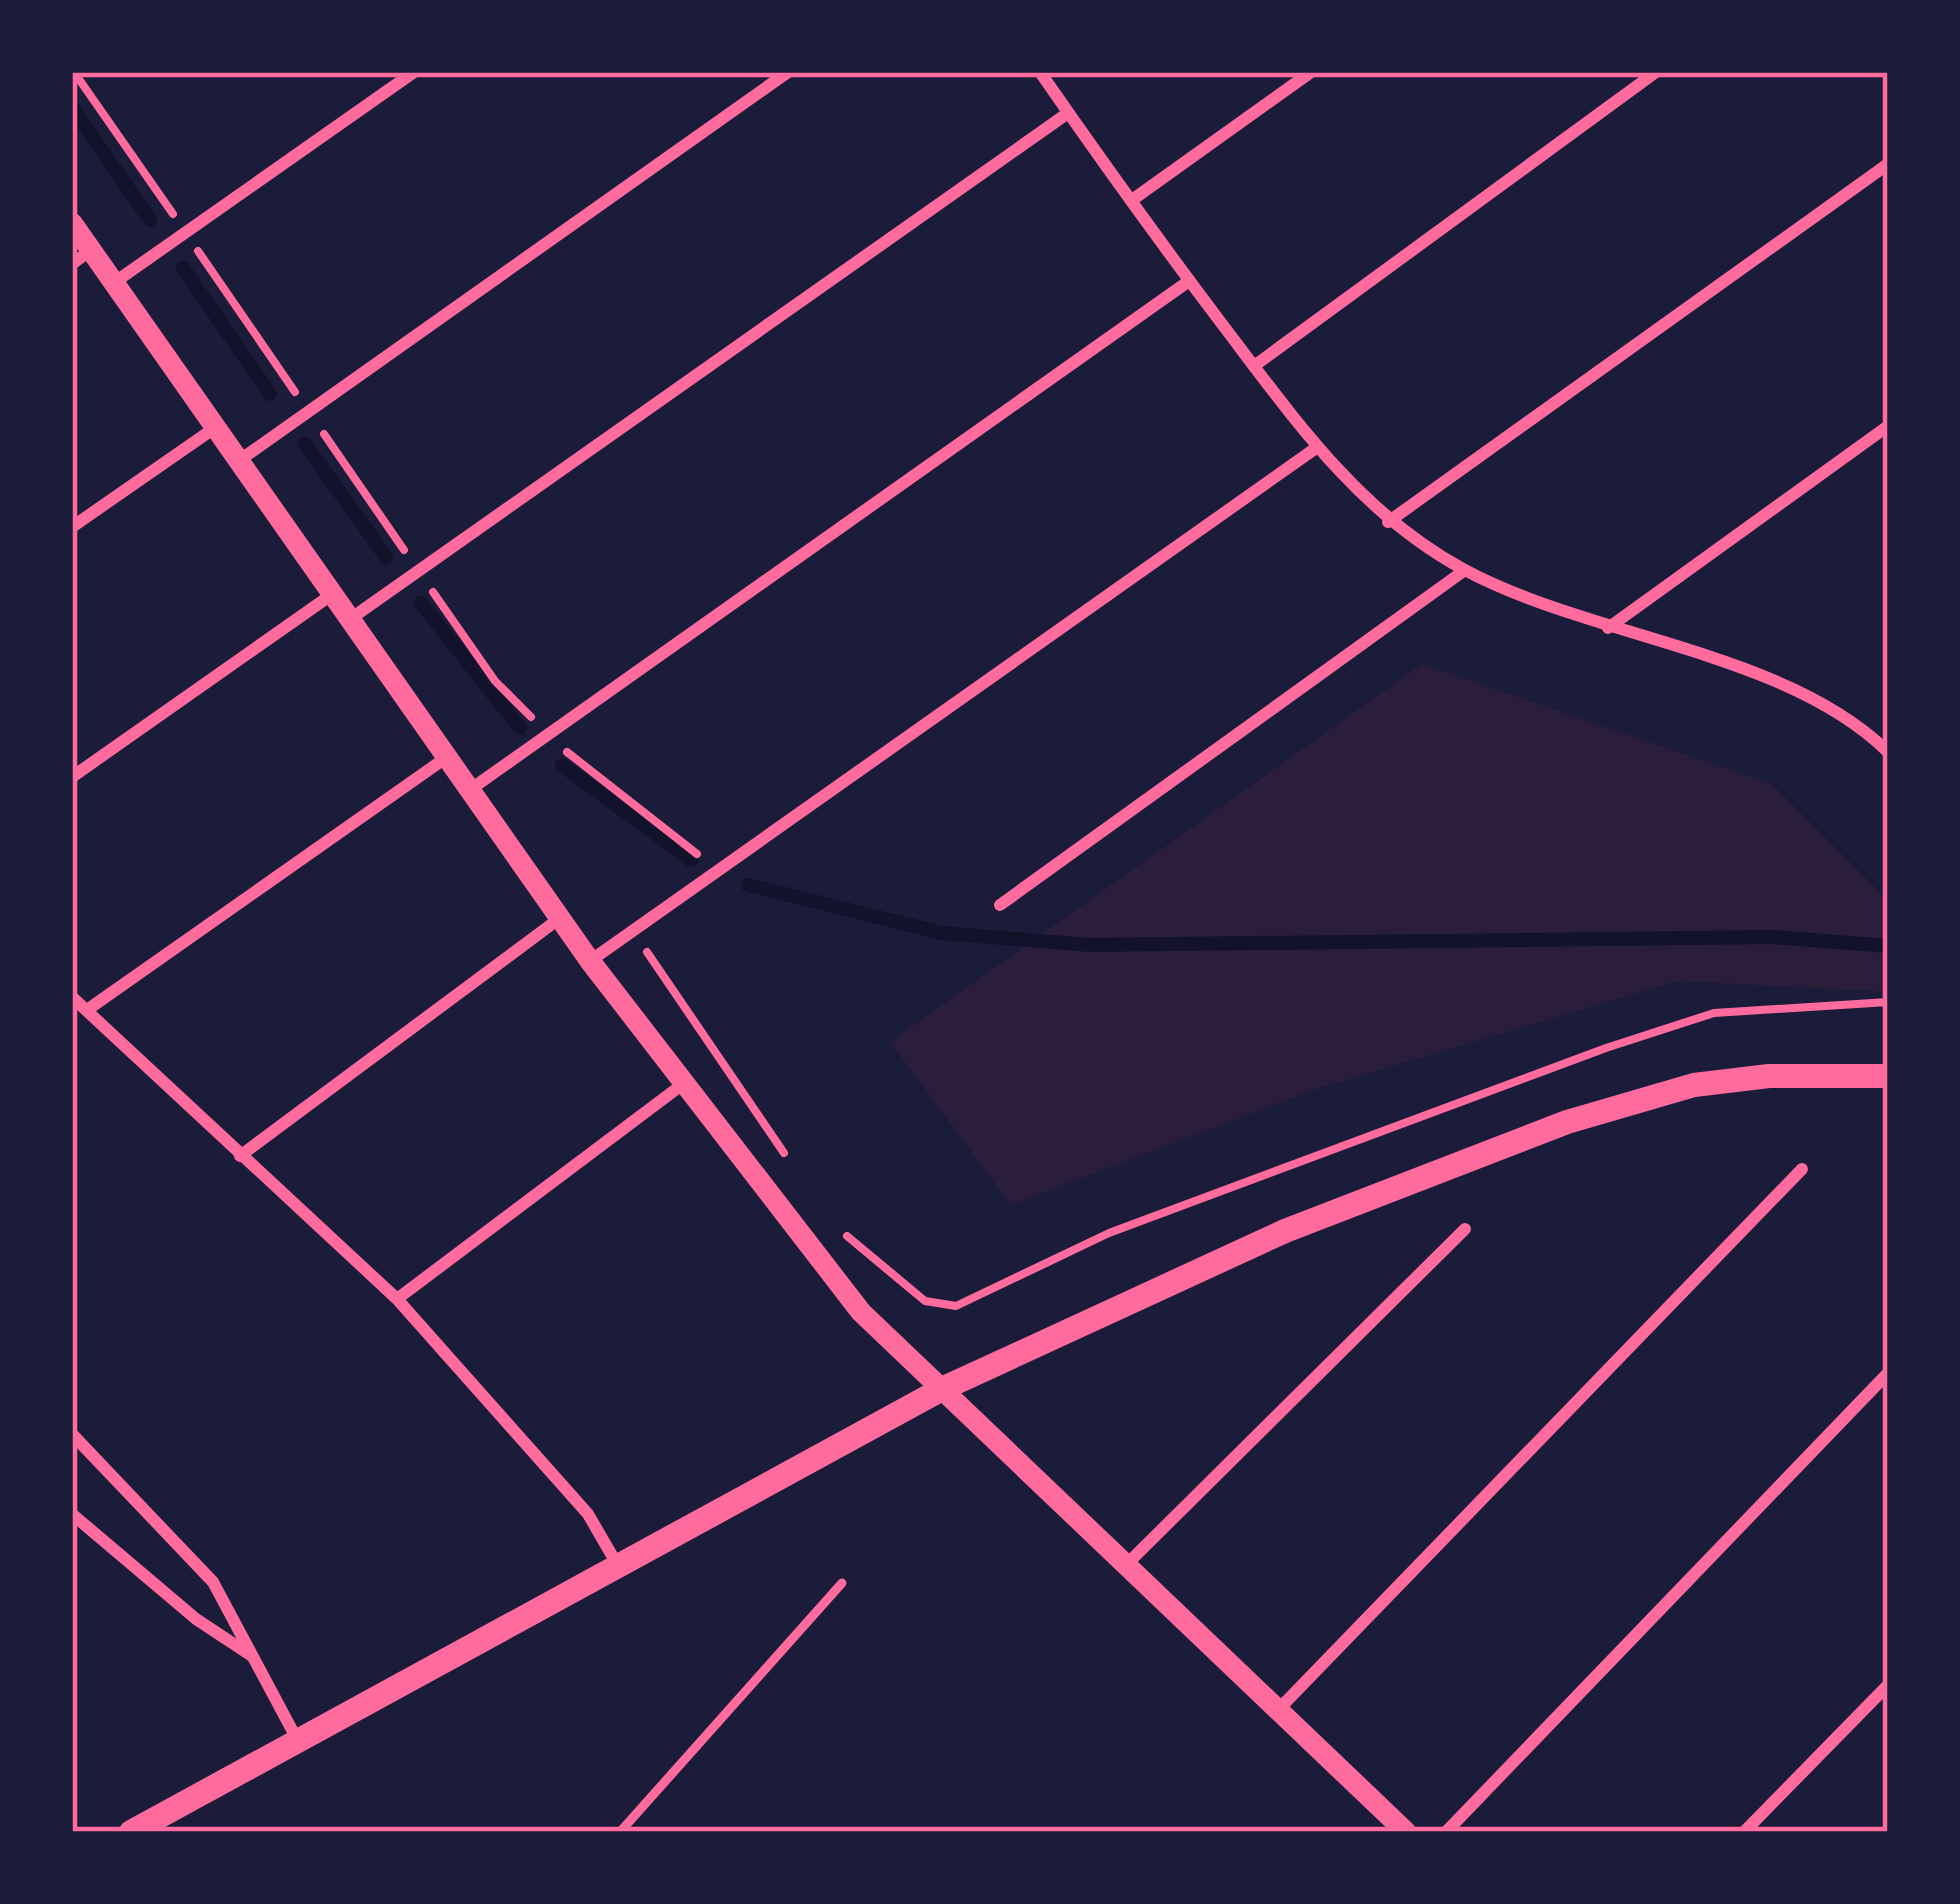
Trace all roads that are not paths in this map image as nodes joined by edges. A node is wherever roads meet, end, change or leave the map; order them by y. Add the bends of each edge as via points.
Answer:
1 (414, 72) edge
2 (788, 72) edge
3 (1040, 72) edge
4 (1311, 72) edge
5 (1656, 72) edge
6 (1068, 113) junction
7 (1888, 164) edge
8 (1132, 200) junction
9 (72, 223) edge
10 (91, 250) junction
11 (72, 264) edge
12 (1190, 281) junction
13 (115, 283) junction
14 (1254, 366) junction
15 (1888, 426) edge
16 (216, 427) junction
17 (1316, 448) junction
18 (240, 460) junction
19 (1388, 521) junction
20 (72, 527) edge
21 (1465, 570) junction
22 (334, 592) junction
23 (352, 617) junction
24 (1608, 628) junction
25 (1888, 752) edge
26 (448, 756) junction
27 (72, 777) edge
28 (471, 789) junction
29 (1000, 905) dead end
30 (560, 918) junction
31 (590, 961) junction
32 (72, 997) edge
33 (87, 1010) junction
34 (1888, 1076) edge
35 (682, 1084) junction
36 (240, 1156) junction
37 (1802, 1169) dead end
38 (1465, 1229) dead end
39 (397, 1299) junction
40 (1888, 1373) edge
41 (944, 1388) junction
42 (72, 1434) edge
43 (72, 1514) edge
44 (1126, 1565) junction
45 (619, 1567) junction
46 (842, 1583) dead end
47 (253, 1656) junction
48 (1888, 1684) edge
49 (1278, 1710) junction
50 (299, 1743) junction
51 (131, 1832) edge
52 (620, 1832) edge
53 (1406, 1832) edge
54 (1446, 1832) edge
55 (1744, 1832) edge

1 - 13 street
2 - 18 street
3 - 6 street
4 - 8 street
5 - 14 street
6 - 8 street
6 - 23 street
7 - 19 street
8 - 12 street
9 - 10 street
10 - 11 street
10 - 13 street
12 - 14 street
12 - 28 street
13 - 16 street
14 - 17 street
15 - 24 street
16 - 18 street
16 - 20 street
17 - 19 street
17 - 31 street
18 - 22 street
19 - 21 street
21 - 24 street
21 - 29 street
22 - 23 street
22 - 27 street
23 - 26 street
24 - 25 street via 1791,687
26 - 28 street
26 - 33 street
28 - 30 street
30 - 31 street
30 - 36 street
31 - 35 street
32 - 33 street
33 - 36 street
34 - 41 main road via 1694,1085 1567,1122 1285,1231
35 - 39 street
35 - 41 street via 861,1312
36 - 39 street
37 - 49 street
38 - 44 street
39 - 45 street via 587,1514
40 - 54 street
41 - 44 street
41 - 45 main road
42 - 47 street via 213,1582
43 - 47 street via 196,1619
44 - 49 street
45 - 50 main road
46 - 52 lane
47 - 50 street
48 - 55 street
49 - 53 street
50 - 51 main road

